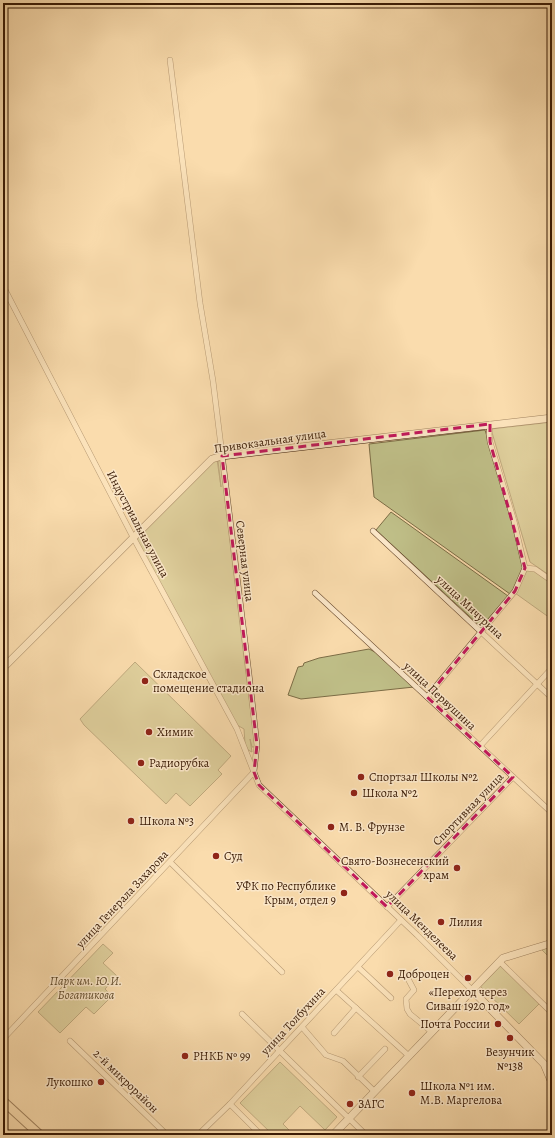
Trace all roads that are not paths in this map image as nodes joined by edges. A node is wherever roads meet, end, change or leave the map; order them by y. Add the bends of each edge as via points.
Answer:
1 (170, 60) dead end
2 (3, 286) edge
3 (552, 418) edge
4 (490, 424) junction
5 (222, 456) junction
6 (373, 531) dead end
7 (133, 537) junction
8 (526, 568) junction
9 (552, 581) edge
10 (315, 593) dead end
11 (481, 630) junction
12 (3, 668) edge
13 (552, 668) edge
14 (537, 684) junction
15 (427, 697) junction
16 (552, 698) edge
17 (480, 746) junction
18 (254, 772) junction
19 (513, 777) junction
20 (552, 813) edge
21 (170, 862) junction
22 (388, 907) junction
23 (401, 920) junction
24 (552, 943) edge
25 (500, 962) junction
26 (358, 967) junction
27 (282, 972) dead end
28 (406, 974) dead end
29 (336, 990) junction
30 (472, 990) junction
31 (391, 998) dead end
32 (356, 1008) junction
33 (552, 1013) edge
34 (242, 1014) dead end
35 (302, 1027) junction
36 (432, 1032) junction
37 (334, 1033) dead end
38 (3, 1040) edge
39 (70, 1042) dead end
40 (385, 1049) dead end
41 (279, 1051) junction
42 (409, 1056) junction
43 (358, 1077) junction
44 (551, 1080) edge
45 (374, 1091) junction
46 (3, 1101) edge
47 (230, 1104) junction
48 (348, 1118) junction
49 (40, 1135) edge
50 (167, 1135) edge
51 (198, 1135) edge
52 (261, 1135) edge
53 (333, 1135) edge
54 (366, 1135) edge

1 - 5 street, Северная улица
2 - 7 street, Индустриальная улица
3 - 4 main road, Привокзальная улица
4 - 5 main road, Привокзальная улица
4 - 8 street via 490,442
5 - 7 main road, Привокзальная улица via 212,459
5 - 18 street, Северная улица via 257,745
6 - 11 street, улица Мичурина
7 - 12 main road, Привокзальная улица
7 - 18 street, Индустриальная улица via 237,729
8 - 9 street via 535,569
8 - 11 street via 515,591
10 - 15 street, улица Первушина
11 - 14 street, улица Мичурина
11 - 15 street
13 - 14 street
14 - 16 street, улица Мичурина
14 - 17 street
15 - 17 street, улица Первушина
17 - 19 street, улица Первушина
18 - 21 street, улица Генерала Захарова
18 - 22 street, улица Менделеева via 259,785
19 - 20 street, улица Первушина
19 - 22 street, Спортивная улица
21 - 27 street
21 - 38 street, улица Генерала Захарова
22 - 23 street, улица Менделеева
23 - 26 street, улица Толбухина
23 - 30 street, улица Менделеева
24 - 25 main road via 503,958
25 - 30 main road
25 - 33 street
26 - 29 street, улица Толбухина
26 - 31 street
28 - 36 street via 414,990 406,999 407,1010
29 - 32 street
29 - 35 street, улица Толбухина
30 - 36 main road
30 - 44 main road, улица Менделеева via 544,1064
32 - 37 street
32 - 42 street
34 - 41 street
35 - 41 street, улица Толбухина
35 - 43 street via 326,1056 343,1061
36 - 42 main road
39 - 50 street, 2-й микрорайон
40 - 43 street
41 - 47 street, улица Толбухина
41 - 48 street
42 - 45 main road
43 - 45 street
45 - 48 main road
46 - 49 highway
47 - 51 street, улица Толбухина
47 - 52 street
48 - 53 main road
48 - 54 street

